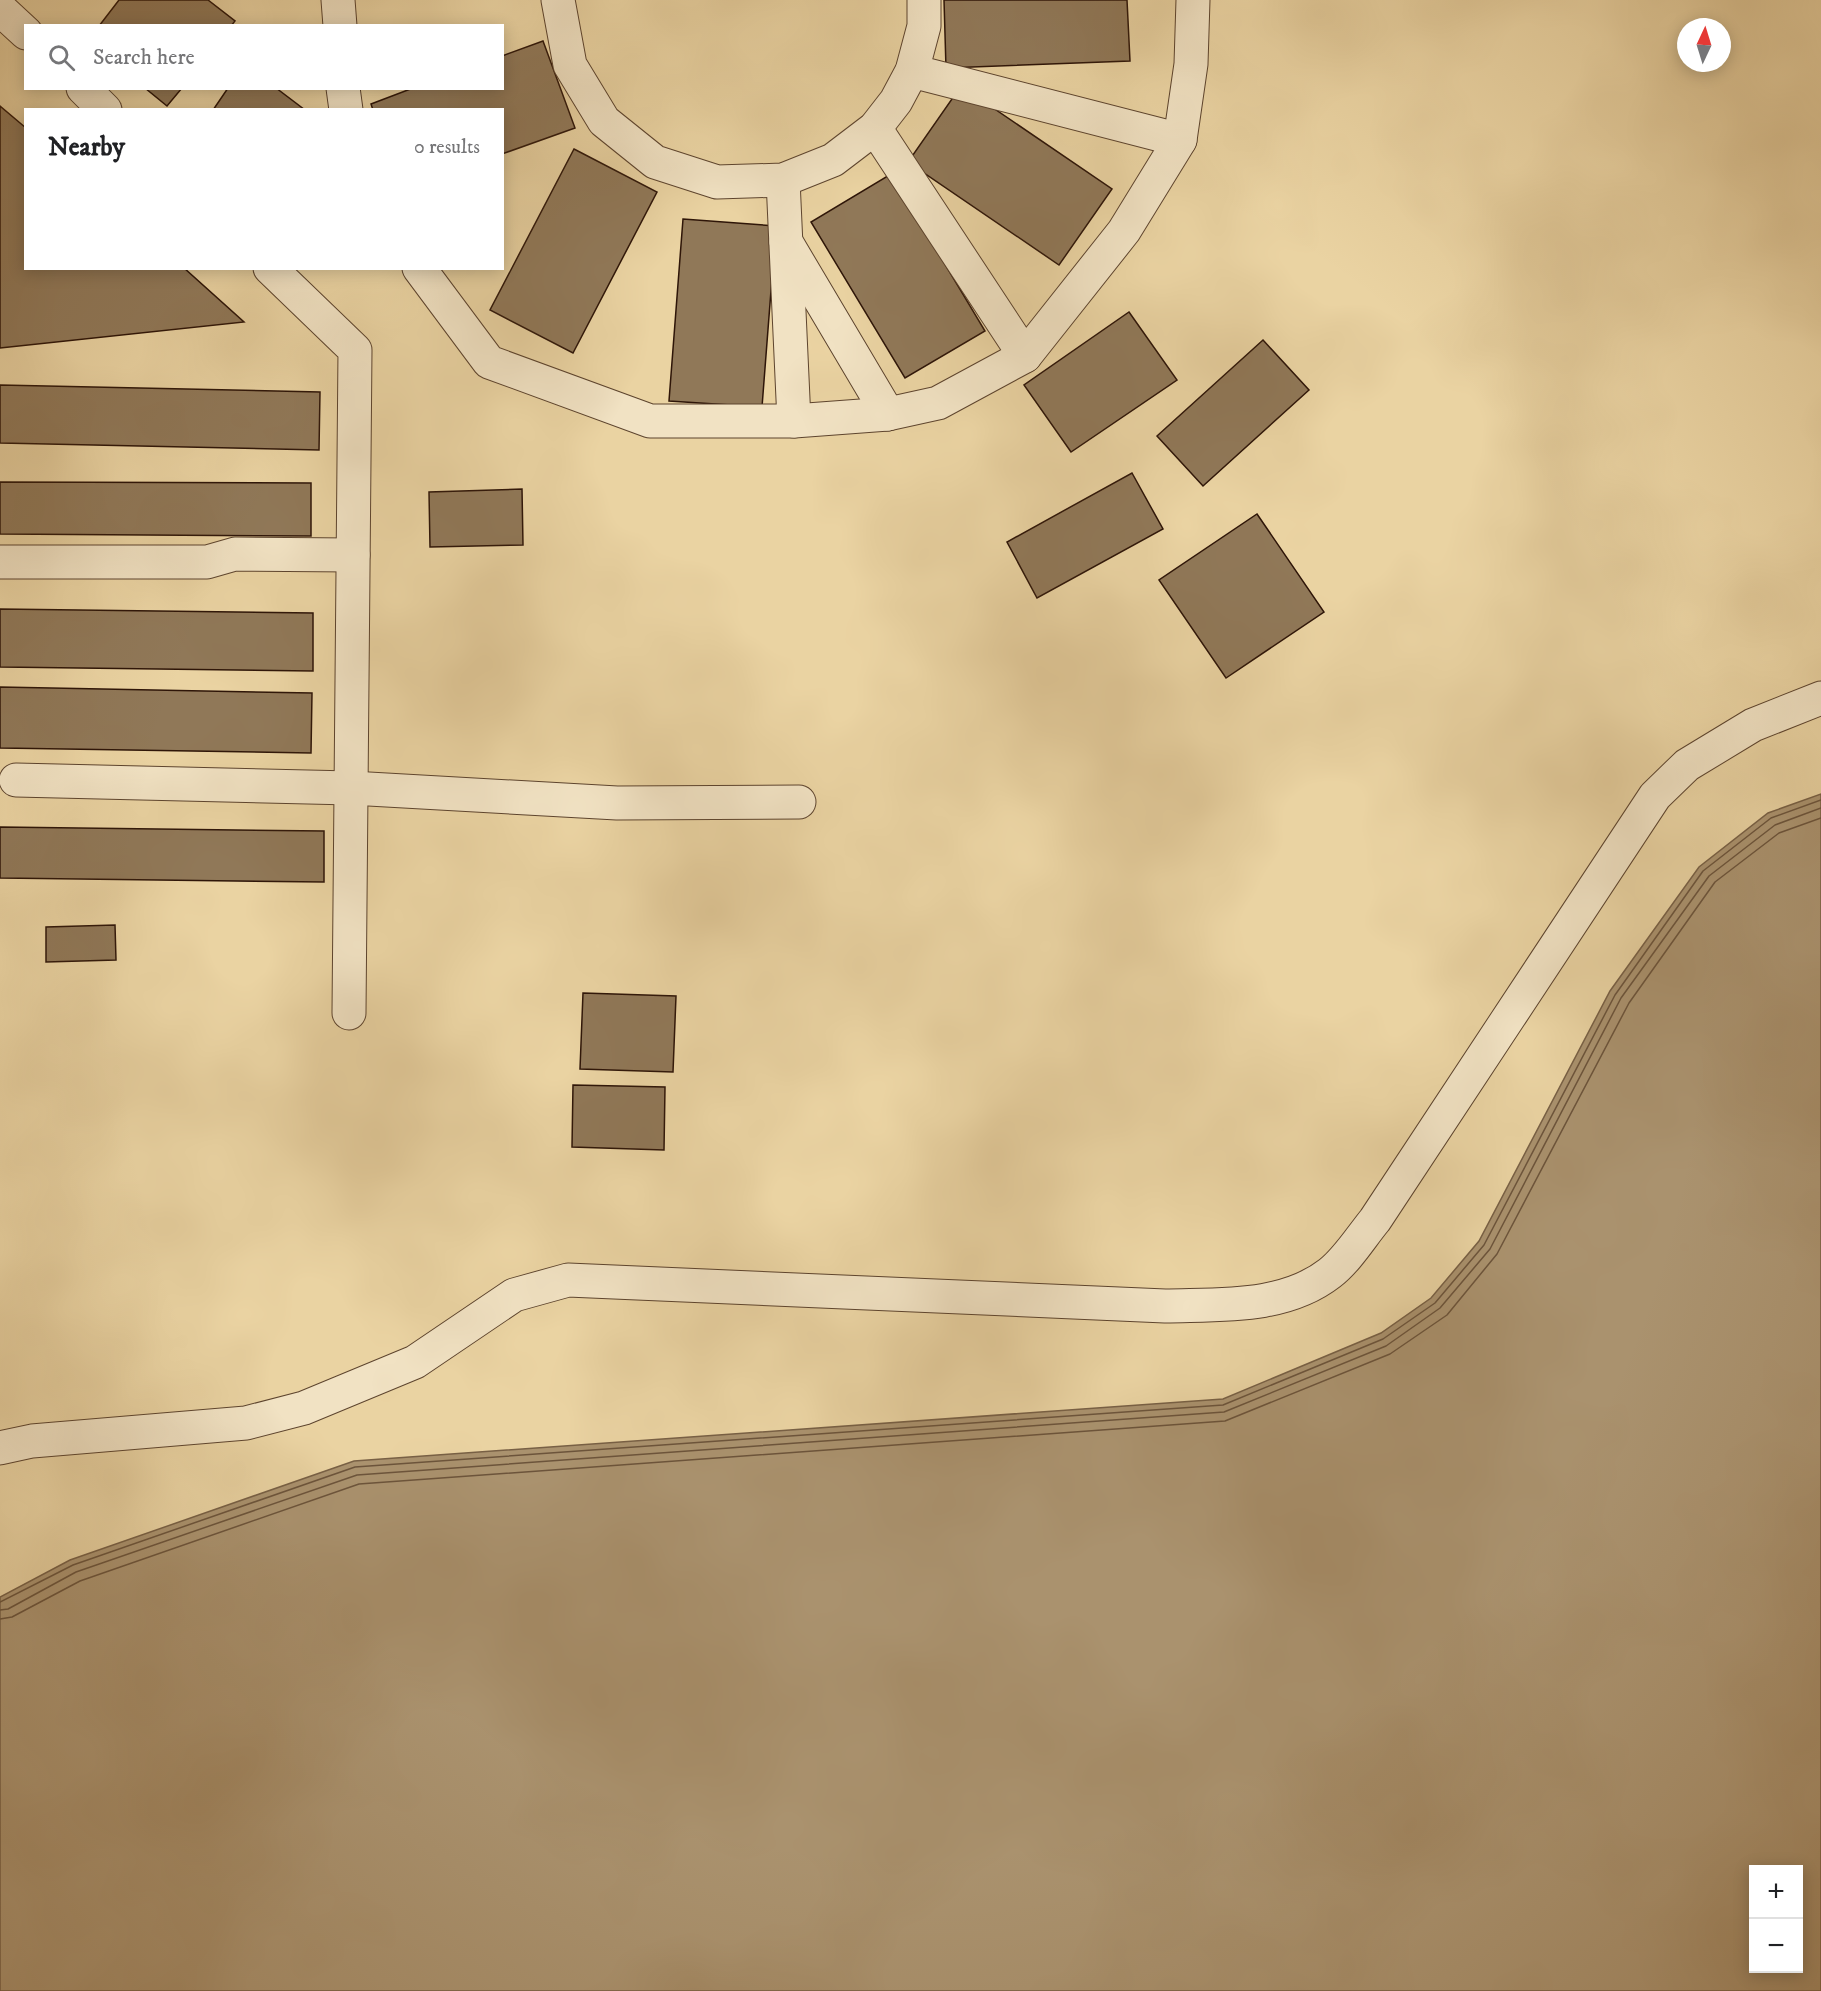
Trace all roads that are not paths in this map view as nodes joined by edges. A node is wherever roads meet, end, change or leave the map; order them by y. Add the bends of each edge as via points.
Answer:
1 (338, 0) edge
2 (558, 0) edge
3 (924, 0) edge
4 (1193, 0) edge
5 (0, 9) edge
6 (340, 24) edge
7 (24, 31) edge
8 (912, 71) junction
9 (85, 90) edge
10 (343, 90) edge
11 (103, 108) edge
12 (346, 108) edge
13 (874, 128) junction
14 (1180, 140) junction
15 (783, 180) junction
16 (784, 238) junction
17 (272, 270) edge
18 (420, 270) edge
19 (1025, 356) junction
20 (888, 414) junction
21 (794, 421) junction
22 (353, 555) junction
23 (0, 562) edge
24 (1821, 698) edge
25 (16, 780) dead end
26 (351, 788) junction
27 (799, 802) dead end
28 (349, 1012) dead end
29 (0, 1448) edge

1 - 6 street
2 - 15 street via 575,75 604,121 655,162 717,182
3 - 8 street via 924,26
4 - 14 street via 1191,64
5 - 7 street
8 - 13 street via 896,101
8 - 14 street
9 - 11 street
10 - 12 street
13 - 15 street via 833,160
13 - 19 street
14 - 19 street via 1124,231
15 - 16 street
16 - 20 street
16 - 21 street
17 - 22 street via 355,350
18 - 21 street via 489,362 650,422
19 - 20 street via 938,403
20 - 21 street
22 - 23 street via 235,554 207,562
22 - 26 street
24 - 29 street via 1753,724 1687,765 1655,796 1376,1220 1331,1272 1299,1293 1245,1303 1165,1306 568,1280 514,1295 415,1362 303,1408 246,1423 32,1441
25 - 26 street
26 - 27 street via 617,803
26 - 28 street

